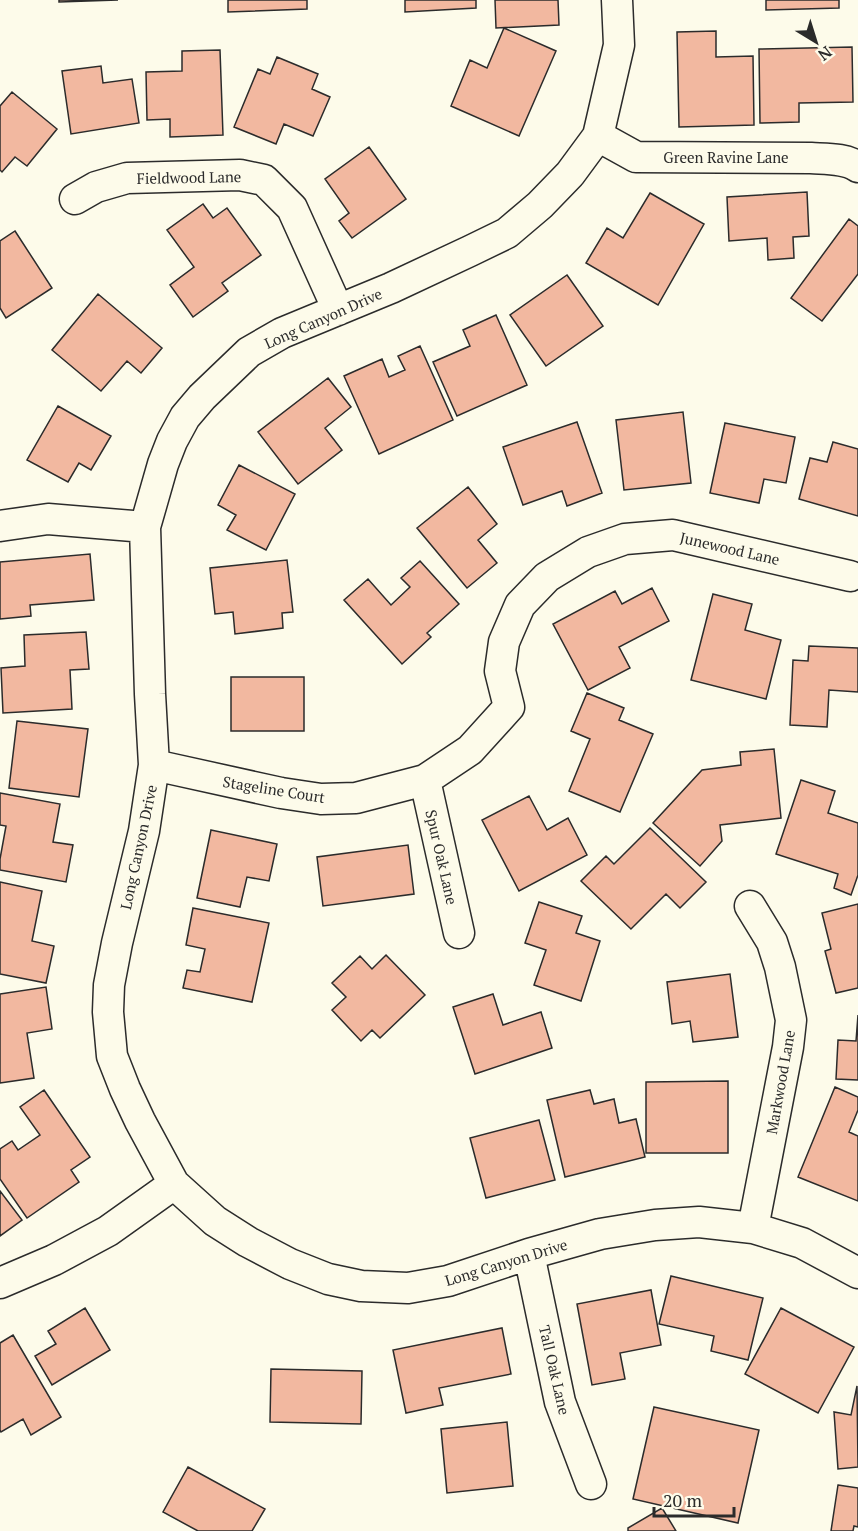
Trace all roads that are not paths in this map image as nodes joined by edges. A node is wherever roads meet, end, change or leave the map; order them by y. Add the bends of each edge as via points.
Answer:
1 (617, 0) edge
2 (598, 136) junction
3 (858, 167) edge
4 (75, 199) dead end
5 (338, 310) junction
6 (0, 526) edge
7 (145, 527) junction
8 (850, 576) dead end
9 (509, 707) joint
10 (154, 765) junction
11 (425, 780) junction
12 (750, 906) dead end
13 (459, 933) dead end
14 (174, 1184) junction
15 (753, 1228) junction
16 (529, 1254) junction
17 (858, 1273) edge
18 (0, 1283) edge
19 (591, 1484) dead end

1 - 2 street, Long Canyon Drive via 619,45
2 - 3 street, Green Ravine Lane via 636,157 811,158
2 - 5 street, Long Canyon Drive via 570,174 507,233
4 - 5 street, Fieldwood Lane via 96,187 127,178 240,175 264,180 292,208
5 - 7 street, Long Canyon Drive via 282,333 249,352 202,397 172,441
6 - 7 street via 48,519
7 - 10 street, Long Canyon Drive
8 - 9 street, Junewood Lane via 673,535 625,539 588,552 547,577 520,605 504,642 500,671
9 - 11 street, Stageline Court via 470,750
10 - 11 street, Stageline Court via 321,799 356,798
10 - 14 street, Long Canyon Drive via 144,831 109,985 108,1012 112,1056
11 - 13 street, Spur Oak Lane
12 - 15 street, Markwood Lane via 772,942 791,1020
14 - 16 street, Long Canyon Drive via 215,1221 248,1242 328,1279 361,1286 408,1288 448,1281
14 - 18 street via 108,1231
15 - 16 street, Long Canyon Drive via 699,1222 655,1225 600,1234
15 - 17 street, Long Canyon Drive via 802,1243
16 - 19 street, Tall Oak Lane via 560,1402

